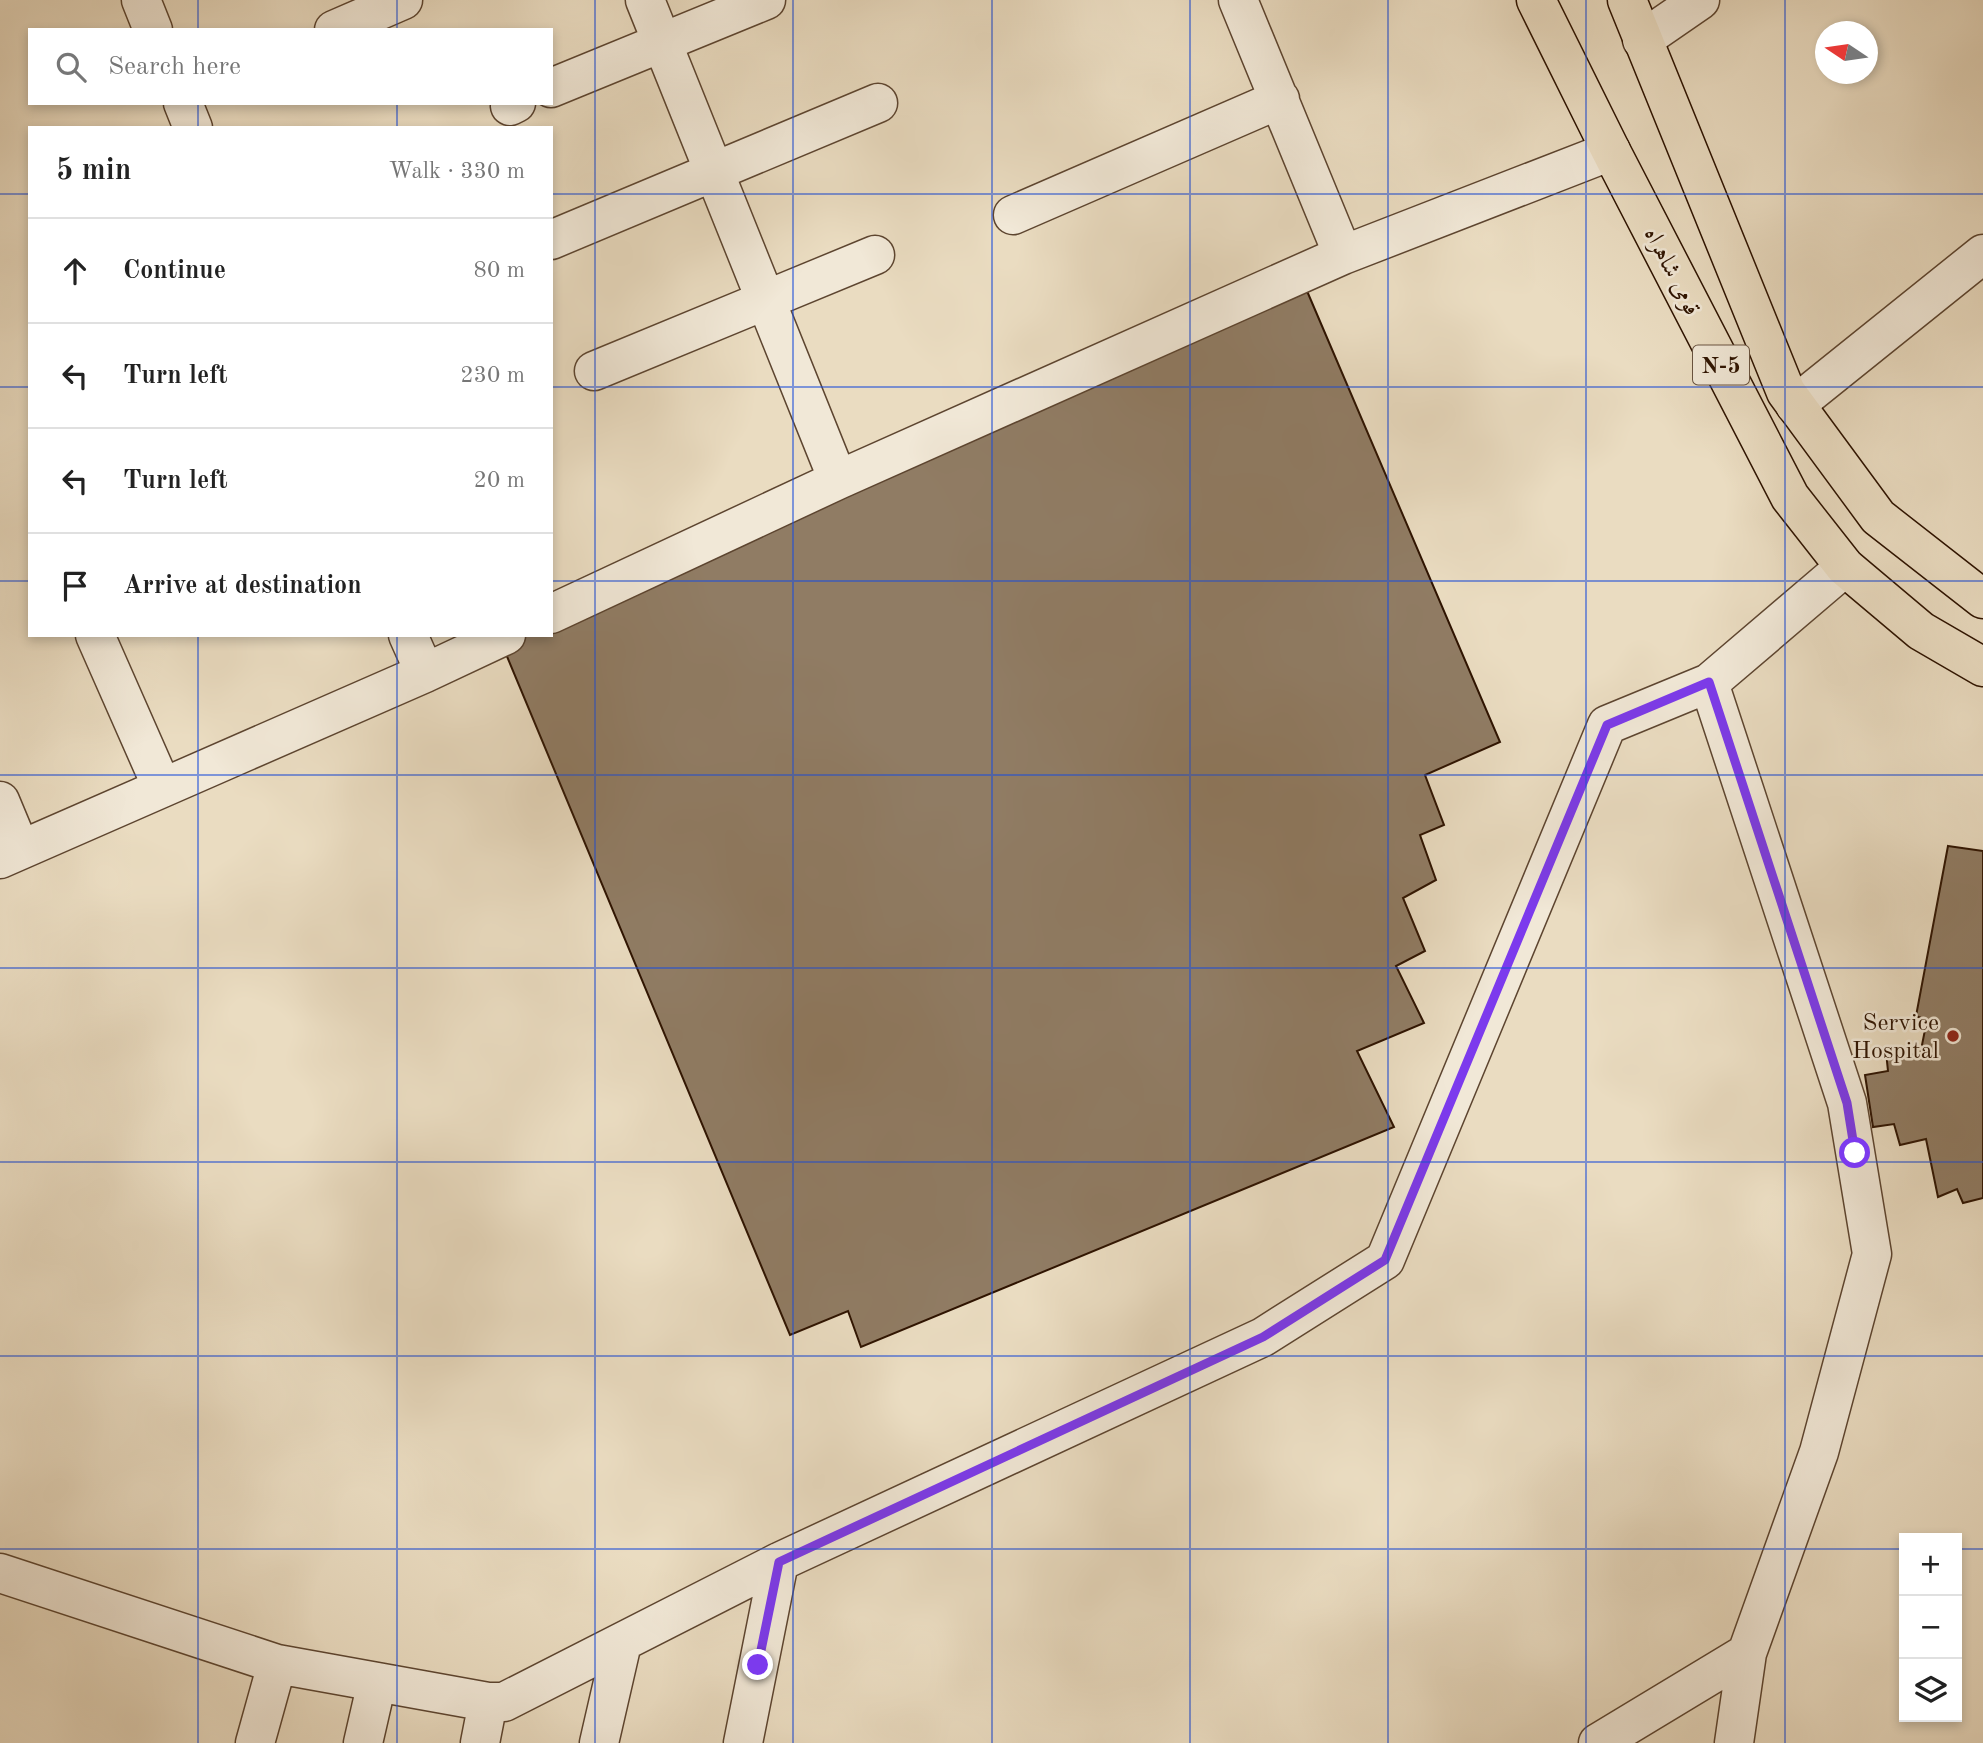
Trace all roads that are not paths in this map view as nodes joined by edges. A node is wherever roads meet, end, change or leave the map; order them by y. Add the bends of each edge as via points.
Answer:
1 (141, 0) edge
2 (403, 0) edge
3 (645, 0) edge
4 (766, 0) edge
5 (1238, 0) edge
6 (1536, 0) edge
7 (1627, 0) edge
8 (1700, 0) edge
9 (152, 28) edge
10 (339, 28) edge
11 (1642, 40) junction
12 (662, 42) junction
13 (553, 87) edge
14 (1280, 99) junction
15 (878, 103) dead end
16 (184, 105) edge
17 (192, 126) edge
18 (1611, 151) junction
19 (715, 172) junction
20 (1013, 215) dead end
21 (553, 239) edge
22 (1983, 254) edge
23 (875, 255) dead end
24 (1343, 256) junction
25 (766, 300) junction
26 (594, 371) dead end
27 (1795, 405) junction
28 (838, 480) junction
29 (1845, 567) junction
30 (1983, 599) edge
31 (553, 613) edge
32 (96, 637) edge
33 (409, 637) edge
34 (502, 637) edge
35 (1983, 667) edge
36 (425, 673) junction
37 (1709, 682) junction
38 (162, 787) junction
39 (0, 802) edge
40 (10, 854) edge
41 (779, 1562) junction
42 (0, 1573) edge
43 (622, 1643) junction
44 (1747, 1653) junction
45 (277, 1664) junction
46 (377, 1682) junction
47 (488, 1702) junction
48 (255, 1743) edge
49 (363, 1743) edge
50 (480, 1743) edge
51 (599, 1743) edge
52 (743, 1743) edge
53 (1598, 1743) edge
54 (1734, 1743) edge

1 - 9 street
2 - 10 street
3 - 12 street
4 - 12 street
5 - 14 street
6 - 18 highway, قومی شاہراہ / N-5
7 - 11 highway, N-5
8 - 11 street
11 - 27 highway, N-5
12 - 13 street
12 - 19 street
14 - 20 street
14 - 24 street
15 - 19 street
16 - 17 street
18 - 24 street
18 - 29 highway, قومی شاہراہ / N-5 via 1790,497
19 - 21 street
19 - 25 street
22 - 27 street
23 - 25 street
24 - 28 street
25 - 26 street
25 - 28 street
27 - 30 highway, N-5 via 1878,516
28 - 31 street
29 - 35 highway, قومی شاہراہ / N-5 via 1921,631
29 - 37 street
32 - 38 street
33 - 36 street
34 - 36 street
36 - 38 street
37 - 41 street via 1607,725 1385,1260 1263,1337
37 - 44 street via 1847,1103 1872,1254 1819,1452
38 - 40 street
39 - 40 street
41 - 43 street
41 - 52 street
42 - 45 street
43 - 47 street via 504,1702
43 - 51 street
44 - 53 street
44 - 54 street
45 - 46 street
45 - 48 street
46 - 47 street
46 - 49 street
47 - 50 street

